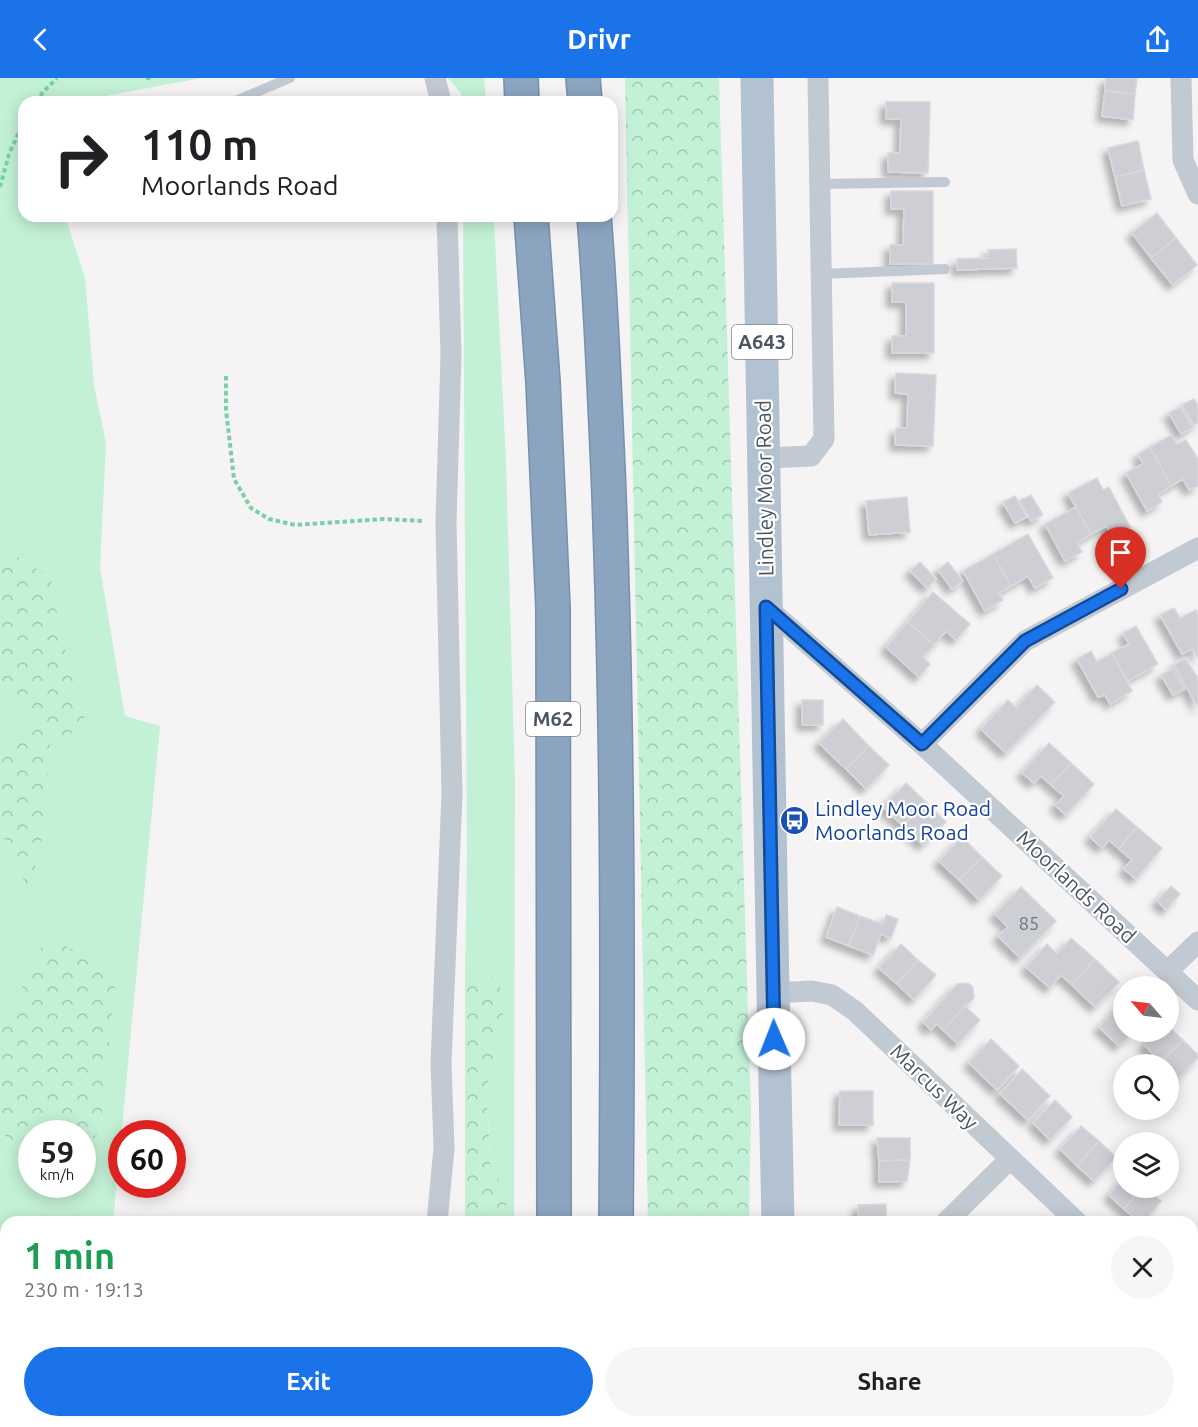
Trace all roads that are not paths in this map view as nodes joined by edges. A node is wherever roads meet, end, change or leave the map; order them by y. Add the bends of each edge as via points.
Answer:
1 (290, 78) edge
2 (435, 78) edge
3 (521, 78) edge
4 (584, 78) edge
5 (757, 78) edge
6 (818, 78) edge
7 (1181, 78) edge
8 (247, 96) edge
9 (440, 96) edge
10 (522, 96) edge
11 (585, 96) edge
12 (945, 182) dead end
13 (820, 184) junction
14 (1198, 195) edge
15 (447, 222) edge
16 (531, 222) edge
17 (594, 222) edge
18 (945, 269) dead end
19 (821, 274) junction
20 (765, 458) junction
21 (1198, 548) edge
22 (766, 607) junction
23 (922, 744) junction
24 (1198, 942) edge
25 (1168, 971) junction
26 (772, 993) junction
27 (1198, 1000) edge
28 (1010, 1159) junction
29 (438, 1216) edge
30 (554, 1216) edge
31 (616, 1216) edge
32 (778, 1216) edge
33 (952, 1216) edge
34 (1071, 1216) edge

1 - 8 lane
2 - 9 street
3 - 10 highway
4 - 11 highway
5 - 20 main road, Lindley Moor Road / A643
6 - 13 street
7 - 14 street via 1183,160
12 - 13 lane
13 - 19 street
15 - 29 street via 452,356 446,522 452,794 441,1063 444,1148
16 - 30 highway, M62 via 553,608
17 - 31 highway via 613,602 618,985
18 - 19 lane
19 - 20 street via 824,439 811,456
20 - 22 main road, Lindley Moor Road / A643
21 - 23 street via 1025,641
22 - 23 street, Moorlands Road
22 - 26 main road, Lindley Moor Road / A643
23 - 25 street, Moorlands Road
24 - 25 street
25 - 27 street, Moorlands Road
26 - 28 street, Marcus Way via 812,991 832,995 855,1011
26 - 32 main road, Lindley Moor Road / A643
28 - 33 street
28 - 34 street, Marcus Way

